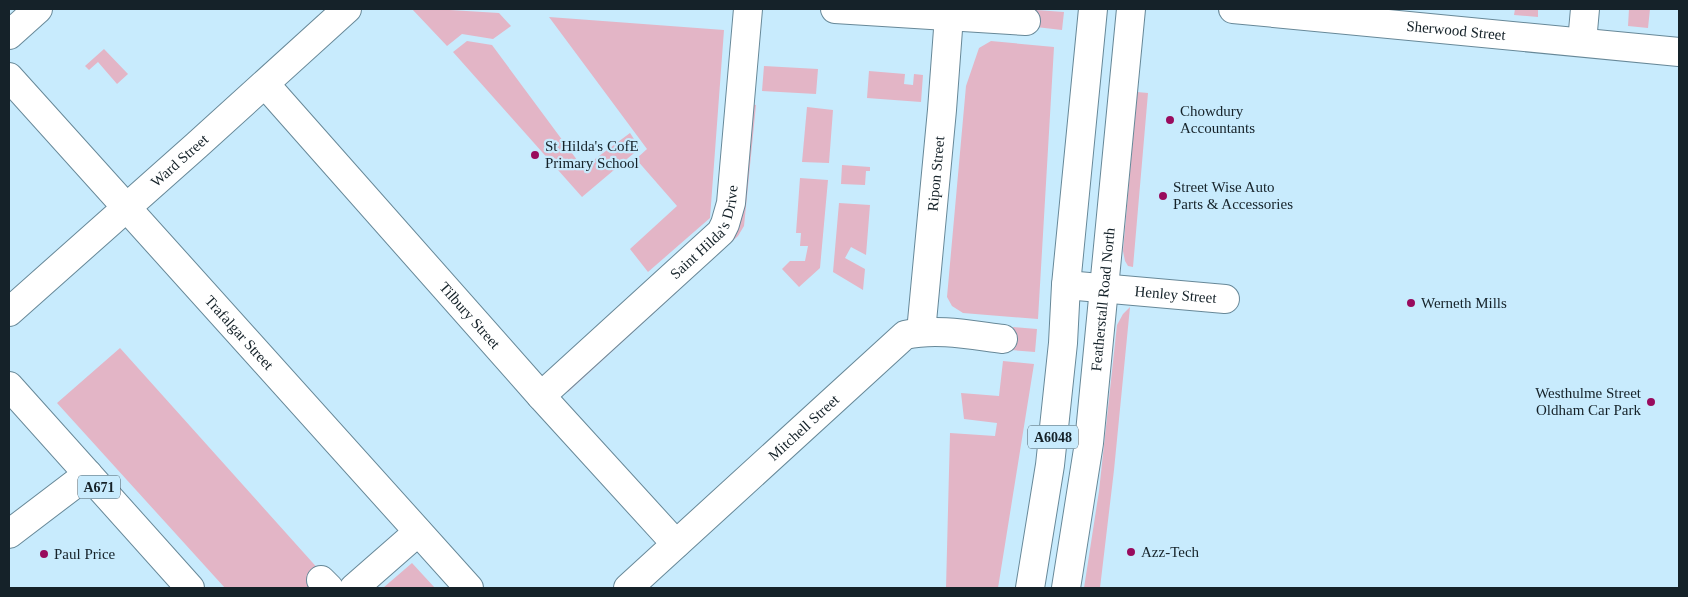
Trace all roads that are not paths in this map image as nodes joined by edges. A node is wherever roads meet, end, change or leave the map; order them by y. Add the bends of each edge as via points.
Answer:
1 (38, 9) edge
2 (348, 9) edge
3 (748, 9) edge
4 (835, 9) edge
5 (1093, 9) edge
6 (1132, 9) edge
7 (1233, 9) edge
8 (1585, 9) edge
9 (1356, 15) edge
10 (949, 16) junction
11 (1026, 21) dead end
12 (9, 35) edge
13 (1582, 42) junction
14 (1679, 52) edge
15 (9, 77) edge
16 (265, 84) junction
17 (127, 207) junction
18 (1066, 286) junction
19 (1104, 289) junction
20 (1225, 299) dead end
21 (9, 312) edge
22 (921, 332) junction
23 (1003, 339) dead end
24 (9, 386) edge
25 (541, 396) junction
26 (88, 474) junction
27 (418, 532) junction
28 (9, 534) edge
29 (676, 544) junction
30 (190, 588) edge
31 (354, 588) edge
32 (469, 588) edge
33 (628, 588) edge
34 (1030, 588) edge
35 (1066, 588) edge

1 - 12 street
2 - 16 street, Ward Street
3 - 25 street, Saint Hilda's Drive via 731,203 721,232
4 - 10 street
5 - 18 street, A6048
6 - 19 street, Featherstall Road North / A6048
7 - 9 street, Sherwood Street
8 - 13 street
9 - 13 street, Sherwood Street
10 - 11 street
10 - 22 street, Ripon Street
13 - 14 street, Sherwood Street
15 - 17 street, Trafalgar Street
16 - 17 street, Ward Street
16 - 25 street, Tilbury Street
17 - 21 street, Ward Street
17 - 27 street, Trafalgar Street
18 - 19 street, Henley Street
18 - 34 street, A6048 via 1050,465
19 - 20 street, Henley Street
19 - 35 street, Featherstall Road North / A6048 via 1089,443
22 - 23 street, Mitchell Street
22 - 29 street, Mitchell Street via 905,335
24 - 26 street, A671
25 - 29 street, Tilbury Street
26 - 28 street
26 - 30 street, A671
27 - 31 street
27 - 32 street, Trafalgar Street
29 - 33 street, Mitchell Street

